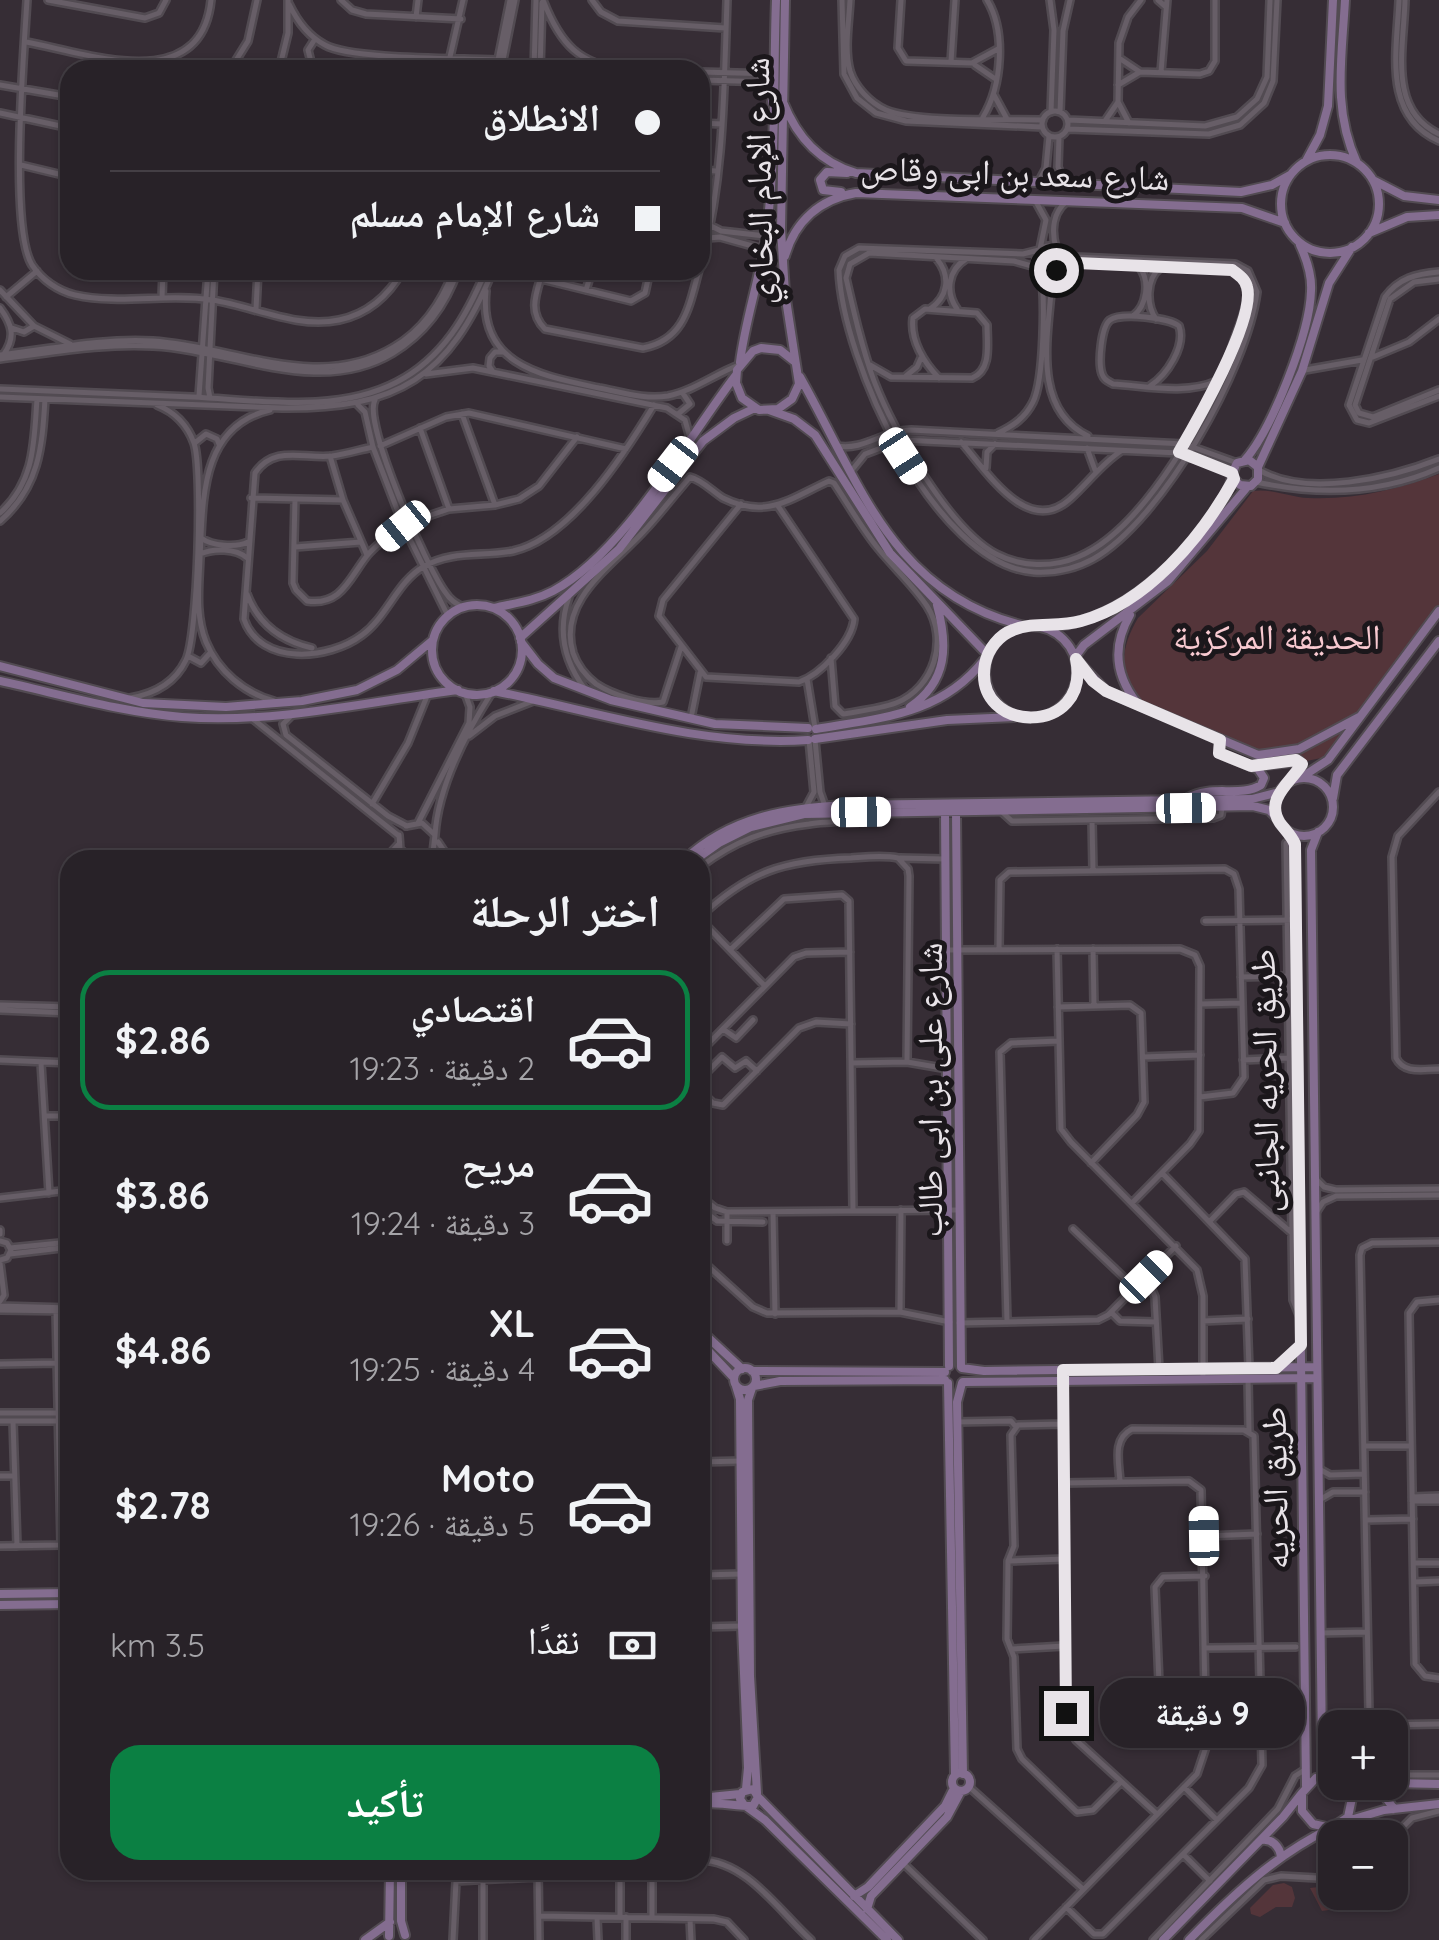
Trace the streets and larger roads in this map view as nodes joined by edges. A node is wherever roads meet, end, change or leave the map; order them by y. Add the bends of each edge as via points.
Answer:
1 (27, 0) edge
2 (48, 0) edge
3 (166, 0) edge
4 (210, 0) edge
5 (257, 0) edge
6 (341, 0) edge
7 (418, 0) edge
8 (463, 0) edge
9 (512, 0) edge
10 (540, 0) edge
11 (592, 0) edge
12 (727, 0) edge
13 (776, 0) edge
14 (785, 0) edge
15 (846, 0) edge
16 (901, 0) edge
17 (954, 0) edge
18 (987, 0) edge
19 (1050, 0) edge
20 (1070, 0) edge
21 (1141, 0) edge
22 (1158, 0) edge
23 (1274, 0) edge
24 (1332, 0) edge
25 (1345, 0) edge
26 (72, 2) edge
27 (289, 2) edge
28 (1217, 2) edge
29 (1405, 2) edge
30 (1167, 4) edge
31 (416, 16) junction
32 (461, 18) junction
33 (726, 28) junction
34 (316, 39) junction
35 (25, 41) junction
36 (998, 49) junction
37 (452, 58) junction
38 (1119, 58) junction
39 (136, 60) edge
40 (163, 60) edge
41 (236, 60) edge
42 (282, 60) edge
43 (310, 60) edge
44 (499, 60) joint
45 (500, 60) edge
46 (537, 60) edge
47 (585, 60) edge
48 (950, 63) junction
49 (972, 63) junction
50 (1140, 72) junction
51 (1161, 72) junction
52 (710, 76) edge
53 (725, 77) junction
54 (773, 78) junction
55 (996, 79) junction
56 (0, 85) edge
57 (1118, 85) junction
58 (22, 88) junction
59 (60, 95) edge
60 (994, 95) junction
61 (772, 102) junction
62 (783, 102) junction
63 (1118, 102) junction
64 (0, 112) edge
65 (1051, 112) junction
66 (1060, 112) junction
67 (22, 116) junction
68 (982, 118) junction
69 (1007, 119) junction
70 (1068, 120) junction
71 (1104, 122) junction
72 (1130, 123) junction
73 (710, 124) edge
74 (722, 124) junction
75 (1043, 124) junction
76 (60, 126) edge
77 (1068, 128) junction
78 (1050, 136) junction
79 (1059, 136) junction
80 (1439, 138) edge
81 (1306, 161) junction
82 (1357, 163) junction
83 (22, 165) junction
84 (710, 171) edge
85 (716, 171) junction
86 (60, 174) edge
87 (856, 174) junction
88 (1290, 175) junction
89 (1372, 179) junction
90 (1038, 182) junction
91 (1066, 184) junction
92 (856, 193) junction
93 (1032, 198) junction
94 (1070, 199) junction
95 (1439, 200) edge
96 (1439, 215) edge
97 (1285, 223) junction
98 (711, 226) junction
99 (710, 230) edge
100 (1369, 233) junction
101 (765, 236) junction
102 (710, 238) edge
103 (1298, 241) junction
104 (1352, 247) junction
105 (764, 249) junction
106 (1039, 249) junction
107 (1058, 249) junction
108 (935, 257) junction
109 (967, 258) junction
110 (1138, 266) junction
111 (1196, 266) junction
112 (1161, 267) junction
113 (1039, 268) junction
114 (1057, 269) junction
115 (783, 270) junction
116 (37, 271) junction
117 (1439, 276) edge
118 (163, 280) edge
119 (211, 280) edge
120 (257, 280) edge
121 (396, 280) edge
122 (451, 280) edge
123 (484, 280) edge
124 (487, 280) edge
125 (540, 280) joint
126 (589, 280) edge
127 (648, 280) edge
128 (697, 280) edge
129 (948, 284) junction
130 (486, 286) junction
131 (0, 290) edge
132 (586, 290) junction
133 (1147, 292) junction
134 (6, 297) junction
135 (162, 298) junction
136 (210, 300) junction
137 (0, 308) edge
138 (256, 309) junction
139 (930, 309) junction
140 (960, 311) junction
141 (1130, 317) junction
142 (852, 319) junction
143 (1156, 319) junction
144 (1439, 319) edge
145 (34, 326) junction
146 (12, 328) junction
147 (73, 346) junction
148 (1308, 350) junction
149 (207, 351) junction
150 (503, 352) junction
151 (1, 356) edge
152 (921, 356) junction
153 (1368, 358) junction
154 (794, 361) junction
155 (868, 362) junction
156 (1324, 364) junction
157 (1168, 367) junction
158 (738, 368) junction
159 (1302, 371) junction
160 (493, 372) junction
161 (423, 374) junction
162 (799, 375) junction
163 (891, 377) junction
164 (902, 377) junction
165 (939, 378) junction
166 (1220, 380) junction
167 (1150, 386) junction
168 (1178, 388) junction
169 (1192, 388) junction
170 (0, 389) edge
171 (682, 392) junction
172 (878, 392) junction
173 (1439, 393) edge
174 (0, 397) edge
175 (198, 398) junction
176 (210, 398) junction
177 (378, 398) junction
178 (41, 399) junction
179 (150, 403) junction
180 (355, 404) junction
181 (654, 405) junction
182 (1208, 405) junction
183 (282, 408) junction
184 (755, 408) junction
185 (770, 410) junction
186 (462, 414) junction
187 (678, 414) junction
188 (420, 428) junction
189 (893, 431) junction
190 (995, 434) junction
191 (1022, 436) junction
192 (576, 437) junction
193 (690, 438) junction
194 (1096, 439) junction
195 (898, 440) junction
196 (961, 442) junction
197 (220, 444) junction
198 (996, 444) junction
199 (1184, 444) junction
200 (1021, 445) junction
201 (194, 446) junction
202 (376, 446) junction
203 (836, 446) junction
204 (1193, 446) junction
205 (1088, 448) junction
206 (626, 449) junction
207 (1122, 450) junction
208 (1183, 454) junction
209 (330, 456) junction
210 (1439, 458) edge
211 (1241, 461) junction
212 (1259, 468) junction
213 (1439, 468) edge
214 (987, 470) junction
215 (1095, 472) junction
216 (851, 473) junction
217 (1233, 476) junction
218 (1252, 484) junction
219 (251, 498) junction
220 (295, 499) junction
221 (343, 500) junction
222 (741, 504) junction
223 (495, 505) junction
224 (778, 506) junction
225 (449, 509) junction
226 (0, 513) edge
227 (0, 521) edge
228 (406, 524) junction
229 (201, 538) junction
230 (248, 542) junction
231 (362, 542) junction
232 (293, 547) junction
233 (200, 554) junction
234 (367, 555) junction
235 (247, 558) junction
236 (426, 566) junction
237 (245, 588) junction
238 (569, 594) junction
239 (936, 600) junction
240 (957, 601) junction
241 (463, 607) junction
242 (494, 608) junction
243 (1136, 608) junction
244 (1439, 611) edge
245 (949, 613) junction
246 (448, 616) junction
247 (1026, 626) junction
248 (1043, 627) junction
249 (433, 640) junction
250 (521, 640) junction
251 (1439, 641) edge
252 (681, 648) junction
253 (325, 649) junction
254 (211, 652) junction
255 (188, 656) junction
256 (988, 656) junction
257 (830, 658) junction
258 (1076, 658) junction
259 (0, 666) edge
260 (700, 673) junction
261 (807, 679) junction
262 (2, 683) edge
263 (1382, 687) junction
264 (462, 692) junction
265 (493, 692) junction
266 (587, 692) junction
267 (427, 694) junction
268 (126, 698) junction
269 (1395, 698) junction
270 (538, 700) junction
271 (282, 704) junction
272 (1140, 706) junction
273 (295, 713) junction
274 (899, 714) junction
275 (251, 717) junction
276 (1018, 717) junction
277 (1359, 717) junction
278 (694, 719) junction
279 (812, 733) junction
280 (692, 735) junction
281 (467, 738) junction
282 (1220, 740) junction
283 (1251, 766) junction
284 (1302, 778) junction
285 (1289, 782) junction
286 (817, 792) junction
287 (1279, 792) junction
288 (1439, 792) edge
289 (1333, 798) junction
290 (1185, 800) junction
291 (1252, 803) junction
292 (372, 804) junction
293 (825, 806) junction
294 (1078, 806) junction
295 (806, 807) junction
296 (1222, 808) junction
297 (861, 812) junction
298 (945, 812) junction
299 (956, 812) junction
300 (1001, 812) junction
301 (1278, 818) junction
302 (1092, 820) junction
303 (418, 822) junction
304 (406, 826) junction
305 (1288, 831) junction
306 (1318, 832) junction
307 (951, 834) junction
308 (399, 836) junction
309 (436, 837) junction
310 (1286, 842) dead end
311 (398, 845) junction
312 (393, 850) edge
313 (402, 850) edge
314 (434, 850) edge
315 (444, 850) edge
316 (697, 850) edge
317 (710, 850) edge
318 (1295, 855) junction
319 (1311, 856) junction
320 (898, 858) junction
321 (947, 859) junction
322 (710, 861) edge
323 (1093, 870) junction
324 (710, 909) edge
325 (1292, 920) junction
326 (1205, 921) dead end
327 (1240, 921) junction
328 (710, 929) edge
329 (1093, 949) junction
330 (730, 950) junction
331 (952, 950) junction
332 (1000, 950) junction
333 (1057, 950) junction
334 (850, 952) junction
335 (1288, 976) junction
336 (1241, 977) junction
337 (765, 986) junction
338 (1242, 1003) junction
339 (1200, 1004) junction
340 (1094, 1006) junction
341 (0, 1007) edge
342 (1058, 1007) junction
343 (60, 1010) edge
344 (752, 1020) dead end
345 (851, 1024) junction
346 (723, 1029) junction
347 (1298, 1039) junction
348 (1314, 1040) junction
349 (1058, 1041) junction
350 (710, 1042) edge
351 (1200, 1055) junction
352 (1143, 1057) junction
353 (1243, 1060) junction
354 (1, 1061) edge
355 (1294, 1061) junction
356 (60, 1062) edge
357 (907, 1062) junction
358 (41, 1063) junction
359 (851, 1063) junction
360 (1314, 1065) junction
361 (710, 1068) edge
362 (1439, 1069) edge
363 (953, 1070) junction
364 (757, 1071) junction
365 (1200, 1097) junction
366 (710, 1100) edge
367 (44, 1116) junction
368 (60, 1116) edge
369 (1091, 1162) junction
370 (1162, 1173) junction
371 (1315, 1179) junction
372 (60, 1191) edge
373 (1439, 1192) edge
374 (49, 1193) junction
375 (0, 1198) edge
376 (1132, 1203) junction
377 (710, 1204) edge
378 (901, 1210) junction
379 (954, 1210) junction
380 (853, 1211) junction
381 (727, 1212) junction
382 (773, 1212) junction
383 (1316, 1214) junction
384 (710, 1216) edge
385 (1210, 1221) junction
386 (727, 1222) junction
387 (763, 1222) dead end
388 (1073, 1229) dead end
389 (1292, 1233) junction
390 (727, 1241) dead end
391 (1439, 1242) edge
392 (60, 1245) edge
393 (1176, 1246) junction
394 (3, 1249) edge
395 (710, 1267) edge
396 (1143, 1280) junction
397 (1135, 1288) junction
398 (1439, 1300) edge
399 (1, 1303) edge
400 (15, 1306) junction
401 (60, 1309) edge
402 (60, 1310) edge
403 (900, 1312) junction
404 (1111, 1312) junction
405 (775, 1314) junction
406 (1301, 1318) junction
407 (1248, 1319) junction
408 (1203, 1321) junction
409 (1007, 1322) junction
410 (1156, 1322) junction
411 (954, 1323) junction
412 (710, 1342) edge
413 (1301, 1345) junction
414 (60, 1348) edge
415 (710, 1349) edge
416 (954, 1353) junction
417 (724, 1359) junction
418 (58, 1363) junction
419 (0, 1364) edge
420 (961, 1368) junction
421 (1203, 1368) junction
422 (1249, 1368) junction
423 (1301, 1368) junction
424 (1317, 1368) junction
425 (1159, 1369) junction
426 (747, 1370) junction
427 (1276, 1373) junction
428 (1063, 1375) junction
429 (943, 1376) junction
430 (978, 1376) junction
431 (770, 1378) junction
432 (1248, 1378) junction
433 (1302, 1378) junction
434 (1318, 1378) junction
435 (1203, 1379) junction
436 (735, 1382) junction
437 (963, 1382) junction
438 (753, 1387) junction
439 (954, 1402) junction
440 (1302, 1403) junction
441 (744, 1407) junction
442 (0, 1414) edge
443 (22, 1417) junction
444 (59, 1417) junction
445 (0, 1421) edge
446 (13, 1421) junction
447 (957, 1422) junction
448 (1062, 1424) junction
449 (1016, 1427) junction
450 (60, 1428) edge
451 (1249, 1432) junction
452 (1364, 1446) junction
453 (1411, 1446) junction
454 (741, 1461) junction
455 (710, 1462) edge
456 (1318, 1468) junction
457 (1364, 1474) junction
458 (0, 1476) edge
459 (14, 1476) junction
460 (1120, 1482) junction
461 (1063, 1483) junction
462 (1365, 1492) junction
463 (1412, 1499) junction
464 (1439, 1499) edge
465 (1319, 1501) junction
466 (955, 1508) junction
467 (1412, 1518) junction
468 (1365, 1520) junction
469 (1257, 1534) junction
470 (1204, 1536) junction
471 (60, 1545) edge
472 (0, 1546) edge
473 (17, 1546) junction
474 (1064, 1559) junction
475 (1008, 1562) junction
476 (1439, 1563) edge
477 (1414, 1564) junction
478 (710, 1574) edge
479 (742, 1574) junction
480 (1204, 1576) junction
481 (1414, 1582) junction
482 (1439, 1582) edge
483 (0, 1594) edge
484 (60, 1594) edge
485 (0, 1604) edge
486 (60, 1604) edge
487 (742, 1626) junction
488 (710, 1627) edge
489 (1367, 1632) junction
490 (1320, 1633) junction
491 (1065, 1646) junction
492 (1259, 1647) junction
493 (1296, 1647) dead end
494 (1205, 1648) junction
495 (1012, 1649) junction
496 (1439, 1678) edge
497 (1206, 1690) junction
498 (1322, 1710) edge
499 (1370, 1710) edge
500 (1306, 1722) junction
501 (1408, 1724) edge
502 (1439, 1724) edge
503 (1261, 1734) junction
504 (1295, 1734) junction
505 (1306, 1745) junction
506 (1318, 1765) edge
507 (1306, 1766) junction
508 (752, 1768) junction
509 (959, 1775) junction
510 (1439, 1775) edge
511 (1408, 1776) edge
512 (1318, 1778) edge
513 (1122, 1782) junction
514 (1408, 1783) edge
515 (1439, 1784) edge
516 (1184, 1787) junction
517 (961, 1788) junction
518 (1304, 1789) junction
519 (743, 1791) junction
520 (758, 1795) junction
521 (729, 1799) junction
522 (710, 1800) edge
523 (1387, 1800) edge
524 (745, 1806) junction
525 (1410, 1806) junction
526 (1439, 1807) edge
527 (1428, 1808) junction
528 (1394, 1809) junction
529 (1156, 1814) junction
530 (1279, 1814) junction
531 (768, 1816) junction
532 (1412, 1818) junction
533 (1217, 1820) junction
534 (1355, 1820) edge
535 (1408, 1822) edge
536 (1318, 1826) edge
537 (1318, 1835) edge
538 (1260, 1840) junction
539 (1183, 1854) junction
540 (1281, 1857) junction
541 (710, 1861) edge
542 (903, 1863) junction
543 (1226, 1870) junction
544 (1318, 1878) edge
545 (391, 1880) edge
546 (399, 1880) edge
547 (458, 1880) edge
548 (482, 1880) edge
549 (538, 1880) edge
550 (621, 1880) edge
551 (652, 1880) edge
552 (1210, 1881) junction
553 (1250, 1886) junction
554 (1083, 1889) junction
555 (871, 1890) junction
556 (854, 1896) junction
557 (1198, 1899) junction
558 (1066, 1907) junction
559 (867, 1909) junction
560 (539, 1916) junction
561 (597, 1917) junction
562 (623, 1917) junction
563 (652, 1918) junction
564 (690, 1918) junction
565 (394, 1919) junction
566 (388, 1938) edge
567 (408, 1938) edge
568 (365, 1940) edge
569 (453, 1940) edge
570 (483, 1940) edge
571 (540, 1940) edge
572 (598, 1940) edge
573 (626, 1940) edge
574 (690, 1940) edge
575 (744, 1940) edge
576 (811, 1940) edge
577 (887, 1940) edge
578 (898, 1940) edge
579 (983, 1940) edge
580 (1034, 1940) edge
581 (1152, 1940) edge
582 (1163, 1940) edge
583 (1190, 1940) edge
584 (1201, 1940) edge

1 - 35 street
2 - 26 street
3 - 26 street via 158,14 146,18
4 - 40 street via 194,43
5 - 41 street
6 - 31 street via 358,12
7 - 31 street
8 - 32 street
9 - 44 street
9 - 45 street
10 - 46 street
10 - 47 street
11 - 33 street via 618,21
12 - 33 street
13 - 54 street, شارع الإمام البخاري
14 - 62 street, شارع الإمام البخاري
15 - 68 street via 849,66 872,102 898,114
15 - 75 street via 844,74 857,98 876,113 906,122
16 - 48 street via 902,58
17 - 48 street
18 - 36 street
19 - 65 street
20 - 66 street
21 - 38 street via 1124,25
22 - 30 street
23 - 72 street via 1267,78 1246,111 1216,125
23 - 77 street via 1271,88 1240,125 1210,134
24 - 81 street via 1328,106
25 - 82 street via 1340,112
27 - 34 street
27 - 42 street
28 - 51 street via 1212,69
29 - 80 street via 1399,99 1414,125
30 - 51 street
31 - 32 street
32 - 37 street
33 - 53 street
34 - 37 street via 343,52
34 - 43 street
35 - 39 street
35 - 58 street
36 - 49 street
36 - 55 street
37 - 44 street
38 - 50 street
38 - 57 street
48 - 49 street
49 - 55 street
50 - 51 street
50 - 57 street
52 - 53 street
53 - 54 street
53 - 74 street
54 - 61 street, شارع الإمام البخاري
55 - 60 street
56 - 58 street
57 - 63 street
58 - 59 street
58 - 67 street
60 - 68 street
60 - 69 street
61 - 62 street
61 - 101 street, شارع الإمام البخاري
62 - 87 street, شارع سعد بن ابى وقاص via 810,146
62 - 115 street, شارع الإمام البخاري
63 - 71 street
63 - 72 street
64 - 67 street
65 - 66 street
65 - 75 street
66 - 70 street
67 - 76 street
67 - 83 street
68 - 69 street
69 - 75 street
70 - 71 street
70 - 77 street
71 - 72 street
73 - 74 street
74 - 85 street
75 - 78 street
77 - 79 street
78 - 79 street
78 - 90 street
79 - 91 street via 1058,168
81 - 82 street via 1326,155
81 - 88 street
82 - 89 street
83 - 86 street
83 - 116 street via 23,243
84 - 85 street
85 - 98 street
87 - 90 street, شارع سعد بن ابى وقاص
87 - 92 street via 827,172 820,184 827,192
88 - 91 street, شارع سعد بن ابى وقاص via 1242,192
88 - 97 street via 1281,198
89 - 95 street via 1404,196
89 - 100 street via 1379,201
90 - 91 street, شارع سعد بن ابى وقاص
92 - 93 street, شارع سعد بن ابى وقاص
92 - 115 street, شارع سعد بن ابى وقاص via 820,206 800,223
93 - 94 street, شارع سعد بن ابى وقاص
93 - 106 street via 1046,220
94 - 97 street, شارع سعد بن ابى وقاص via 1242,208
94 - 107 street via 1056,213
96 - 100 street via 1407,217
97 - 103 street
98 - 99 street
98 - 101 street
100 - 104 street
101 - 105 street, شارع الإمام البخاري
102 - 105 street
103 - 104 street via 1319,251
103 - 211 street via 1311,277 1309,308 1274,408
104 - 148 street via 1330,284
105 - 158 street, شارع الإمام البخاري
106 - 107 street
106 - 113 street
106 - 142 street via 1022,254 859,248 839,270
107 - 111 street via 1076,257
107 - 114 street
108 - 109 street
108 - 129 street
108 - 142 street via 869,253 855,259 846,278
109 - 113 street
109 - 129 street
110 - 112 street
110 - 114 street via 1077,263
110 - 133 street
111 - 112 street
111 - 166 street via 1232,270 1248,288
111 - 204 street via 1242,267 1257,292 1232,370
112 - 133 street
113 - 114 street
113 - 190 street via 1037,393 1024,415
114 - 194 street via 1051,285 1050,392 1066,422
115 - 154 street, شارع الإمام البخاري
116 - 134 street
116 - 135 street via 77,296
117 - 153 street via 1410,277 1390,290
118 - 135 street
119 - 136 street
120 - 138 street
121 - 138 street via 382,298 350,317 312,322
122 - 149 street via 432,320 403,347 368,365 309,373
123 - 176 street via 444,345 386,387 326,401
124 - 130 street
125 - 128 street via 534,306 545,328 643,348 678,330
125 - 132 street
126 - 132 street
127 - 132 street via 636,300
129 - 139 street
129 - 140 street
130 - 150 street via 488,321
130 - 161 street via 461,335
131 - 134 street
133 - 141 street via 1141,310
133 - 143 street
134 - 145 street
135 - 136 street
136 - 138 street
136 - 149 street
137 - 146 street
139 - 140 street
139 - 152 street via 911,323
140 - 165 street via 985,320 986,366 972,378
141 - 143 street
141 - 167 street via 1116,317 1104,328 1102,374 1113,384
142 - 155 street
142 - 189 street via 860,365
143 - 157 street via 1172,320 1181,330
144 - 153 street via 1409,342
145 - 146 street via 24,332
145 - 147 street
146 - 151 street
147 - 149 street via 153,341
147 - 151 street
148 - 156 street
148 - 159 street
149 - 151 street via 124,346
149 - 175 street
149 - 176 street
150 - 160 street via 490,358
150 - 171 street via 544,377 652,397
152 - 164 street
152 - 165 street
153 - 156 street
153 - 173 street via 1348,405 1357,420 1369,422
154 - 158 street via 780,350 761,348
154 - 162 street
155 - 163 street
155 - 172 street
156 - 159 street
157 - 167 street
157 - 168 street
158 - 171 street
158 - 184 street via 738,391
158 - 193 street
159 - 212 street
160 - 161 street via 452,368
160 - 181 street
161 - 177 street
162 - 185 street via 792,399
162 - 203 street
163 - 164 street
163 - 172 street
164 - 165 street
166 - 169 street
166 - 182 street
167 - 168 street
168 - 169 street
169 - 182 street
170 - 175 street
171 - 187 street via 690,404
172 - 189 street
174 - 178 street
175 - 176 street
177 - 180 street
177 - 202 street via 371,410
178 - 179 street
178 - 226 street via 27,477
178 - 227 street via 34,480
179 - 183 street
179 - 201 street via 176,414
180 - 183 street
180 - 202 street via 365,412
181 - 187 street
181 - 206 street
182 - 199 street
183 - 197 street via 243,420
184 - 185 street
184 - 238 street via 704,441 638,528
185 - 239 street via 815,435 881,540
186 - 188 street
186 - 192 street
186 - 223 street
187 - 193 street
188 - 202 street
188 - 225 street
189 - 190 street
189 - 195 street
189 - 203 street via 854,447
190 - 191 street
191 - 194 street
191 - 200 street
192 - 206 street
192 - 223 street via 529,493
193 - 242 street via 628,524 584,569 540,597
194 - 199 street
195 - 196 street
195 - 208 street via 961,529 1022,563 1081,560
195 - 216 street via 864,454
196 - 198 street
196 - 214 street
197 - 201 street via 206,434
197 - 229 street via 208,468
198 - 200 street
198 - 214 street
199 - 204 street
199 - 208 street
200 - 205 street
201 - 255 street via 197,518
202 - 209 street
202 - 228 street
203 - 216 street
204 - 208 street
204 - 211 street
205 - 207 street
205 - 215 street
206 - 236 street via 546,536 509,552 459,554
207 - 208 street
207 - 215 street
208 - 217 street
209 - 219 street via 273,457 254,473
209 - 221 street
210 - 212 street via 1338,482 1292,480
211 - 212 street
211 - 217 street
212 - 218 street
213 - 218 street via 1344,490
214 - 215 street via 1014,501 1040,511 1066,503
216 - 240 street via 906,556
217 - 218 street via 1240,485
217 - 248 street via 1197,533 1138,592 1084,620
218 - 243 street
219 - 220 street
219 - 230 street
220 - 221 street
220 - 232 street
221 - 231 street
222 - 224 street
222 - 252 street via 660,605
222 - 252 street via 690,477 588,588 572,617 572,650 582,670 608,690 637,699 664,700
223 - 225 street
224 - 257 street via 852,614 853,631
224 - 257 street via 834,483 935,624 932,669 918,690 896,703 840,713
225 - 228 street
228 - 234 street
228 - 236 street
229 - 230 street
229 - 233 street
230 - 235 street
231 - 232 street
231 - 234 street
232 - 234 street via 296,590 316,602 342,592
233 - 235 street via 238,552
233 - 254 street via 198,610
235 - 237 street
236 - 241 street
236 - 246 street
236 - 253 street via 363,634
237 - 253 street via 258,616 281,637
237 - 253 street via 244,619 261,645 287,654
238 - 250 street
238 - 266 street via 564,645
239 - 245 street
239 - 274 street via 946,642 941,668 929,691
240 - 245 street
240 - 247 street
241 - 242 street
241 - 246 street
242 - 250 street
243 - 258 street
243 - 272 street via 1117,658
244 - 263 street
245 - 256 street
246 - 249 street
247 - 248 street
247 - 256 street via 1006,633
248 - 258 street via 1063,638
249 - 264 street via 436,670
249 - 271 street via 368,686
250 - 265 street via 519,666
250 - 266 street via 546,672
251 - 269 street
252 - 260 street
254 - 255 street via 201,662
254 - 271 street via 236,683
255 - 268 street via 164,686
256 - 274 street via 950,694
256 - 276 street via 990,696
257 - 261 street
258 - 272 street via 1099,687
258 - 276 street via 1077,682 1065,704 1044,717
259 - 268 street
260 - 261 street
260 - 278 street
261 - 279 street
262 - 275 street via 141,712
263 - 269 street
263 - 277 street
264 - 265 street
264 - 267 street
264 - 303 street via 469,723
265 - 270 street
265 - 281 street
266 - 278 street
267 - 273 street
267 - 292 street
268 - 271 street via 194,707
269 - 289 street via 1337,775
270 - 280 street
270 - 281 street via 494,716
272 - 282 street
273 - 275 street
273 - 292 street via 283,724 284,733
274 - 279 street
275 - 308 street
276 - 279 street
277 - 282 street via 1310,745 1277,754 1258,755
277 - 284 street via 1328,760
278 - 279 street
278 - 280 street
279 - 280 street via 772,741
279 - 286 street
281 - 309 street via 441,797
282 - 283 street via 1219,753
283 - 285 street via 1299,760
283 - 290 street via 1263,774 1259,788 1202,791
284 - 285 street
284 - 289 street via 1324,785
285 - 287 street
286 - 293 street
286 - 295 street
287 - 291 street
287 - 301 street
288 - 362 street via 1398,836 1392,856 1396,1058 1408,1069
289 - 306 street via 1333,814
290 - 291 street
290 - 294 street
291 - 296 street
291 - 301 street
292 - 304 street
293 - 294 street
293 - 295 street
294 - 296 street
294 - 300 street
295 - 316 street via 750,820
296 - 302 street via 1216,818
297 - 298 street
297 - 317 street via 770,821
297 - 322 street via 842,822 753,836
298 - 299 street
298 - 307 street, شارع على بن ابى طالب
299 - 300 street
299 - 307 street, شارع على بن ابى طالب
300 - 302 street via 1012,821
301 - 305 street
302 - 323 street
303 - 304 street
303 - 309 street
304 - 308 street
305 - 306 street
305 - 318 street, طريق الحريه
306 - 319 street, طريق الحريه
307 - 321 street, شارع على بن ابى طالب
307 - 331 street, شارع على بن ابى طالب
308 - 311 street
309 - 314 street
309 - 315 street
310 - 325 street, طريق الحريه الجانبى
311 - 312 street
311 - 313 street
318 - 319 street
318 - 325 street, طريق الحريه
319 - 348 street, طريق الحريه
320 - 321 street
320 - 324 street via 782,865 737,886
320 - 357 street via 909,876
321 - 331 street, شارع على بن ابى طالب
323 - 327 street via 1229,870 1239,884
323 - 332 street via 1005,874
325 - 327 street
325 - 335 street, طريق الحريه الجانبى
325 - 347 street, طريق الحريه
326 - 327 street
327 - 336 street
328 - 330 street
329 - 333 street
329 - 339 street via 1190,951 1200,966
329 - 340 street
330 - 334 street via 784,899 842,895 850,906
330 - 337 street
331 - 332 street
331 - 363 street, شارع على بن ابى طالب
332 - 333 street
333 - 342 street
334 - 337 street via 800,954
334 - 345 street
335 - 336 street
335 - 355 street, طريق الحريه الجانبى
336 - 338 street
337 - 346 street
338 - 339 street
338 - 353 street
339 - 351 street
340 - 342 street
340 - 352 street via 1137,1007
341 - 343 street
342 - 349 street
344 - 346 street via 736,1038
345 - 359 street
345 - 364 street via 805,1025
346 - 350 street
347 - 348 street
347 - 355 street, طريق الحريه
348 - 360 street, طريق الحريه
349 - 369 street via 1061,1129
349 - 409 street via 1011,1043 1000,1052
351 - 352 street
351 - 365 street
352 - 369 street via 1142,1109
353 - 355 street
353 - 365 street via 1238,1089
354 - 358 street
355 - 360 street
355 - 389 street, طريق الحريه الجانبى
355 - 406 street, طريق الحريه
356 - 358 street
357 - 359 street
357 - 363 street
358 - 367 street
359 - 380 street
360 - 371 street, طريق الحريه
361 - 364 street via 722,1057 734,1068 746,1061
363 - 379 street, شارع على بن ابى طالب
364 - 366 street via 723,1105
365 - 370 street via 1196,1138
367 - 368 street
367 - 374 street
369 - 376 street
370 - 376 street
370 - 385 street
371 - 373 street via 1336,1190
371 - 383 street, طريق الحريه
372 - 374 street
373 - 383 street via 1336,1196
374 - 375 street
376 - 393 street
377 - 381 street
378 - 379 street
378 - 380 street
378 - 403 street
379 - 411 street, شارع على بن ابى طالب
380 - 382 street
381 - 382 street
381 - 386 street
382 - 405 street
383 - 424 street, طريق الحريه
384 - 386 street
385 - 389 street via 1244,1192
385 - 407 street via 1245,1259
386 - 387 street
386 - 390 street
388 - 397 street
389 - 406 street, طريق الحريه الجانبى via 1292,1300
391 - 452 street via 1372,1242 1361,1251
392 - 394 street
393 - 396 street
393 - 408 street via 1200,1278
394 - 399 street
395 - 405 street via 753,1307
396 - 397 street
396 - 410 street via 1153,1288
397 - 404 street
398 - 453 street via 1417,1302 1409,1313
399 - 400 street
399 - 400 street
399 - 401 street
400 - 402 street
403 - 405 street
403 - 411 street
404 - 409 street via 1098,1320
404 - 410 street via 1124,1322
406 - 413 street, طريق الحريه
407 - 408 street
407 - 422 street
408 - 421 street
409 - 411 street
410 - 425 street
411 - 416 street, شارع على بن ابى طالب
412 - 417 street
413 - 423 street, طريق الحريه
413 - 427 street
414 - 418 street
415 - 417 street
416 - 420 street, شارع على بن ابى طالب
416 - 429 street, شارع على بن ابى طالب
417 - 426 street
417 - 436 street
418 - 419 street
418 - 444 street
420 - 429 street
420 - 430 street
420 - 437 street, شارع على بن ابى طالب
421 - 422 street
421 - 425 street
421 - 435 street
422 - 427 street
423 - 424 street
423 - 427 street
423 - 433 street, طريق الحريه
424 - 434 street, طريق الحريه
425 - 428 street
426 - 431 street
426 - 436 street
426 - 438 street via 756,1380
427 - 432 street
427 - 433 street
427 - 440 street
428 - 430 street
428 - 435 street
428 - 448 street
429 - 431 street
429 - 437 street via 955,1386
429 - 439 street, شارع على بن ابى طالب
430 - 437 street
431 - 438 street
432 - 435 street
432 - 451 street
433 - 434 street
433 - 440 street, طريق الحريه
434 - 456 street, طريق الحريه
436 - 438 street via 744,1390
436 - 441 street
437 - 439 street, شارع على بن ابى طالب
438 - 441 street
439 - 447 street, شارع على بن ابى طالب
439 - 466 street, شارع على بن ابى طالب
440 - 500 street, طريق الحريه
441 - 454 street
441 - 508 street
442 - 443 street
443 - 444 street
443 - 446 street
444 - 450 street
445 - 446 street
446 - 459 street
447 - 449 street via 1011,1421
447 - 466 street, شارع على بن ابى طالب
448 - 449 street
448 - 461 street
449 - 475 street via 1014,1546
451 - 460 street via 1128,1430 1118,1444
451 - 469 street via 1255,1440
452 - 453 street
452 - 457 street
453 - 463 street
454 - 455 street
454 - 479 street
456 - 457 street via 1330,1475
456 - 465 street, طريق الحريه
457 - 462 street
458 - 459 street
459 - 473 street
460 - 461 street
460 - 470 street via 1194,1483 1203,1494
461 - 474 street
462 - 465 street via 1333,1492
462 - 468 street
463 - 464 street
463 - 467 street
465 - 490 street, طريق الحريه
466 - 509 street, شارع على بن ابى طالب
467 - 468 street
467 - 477 street
468 - 489 street
469 - 470 street
469 - 492 street
470 - 480 street
471 - 473 street
472 - 473 street
474 - 475 street
474 - 491 street
475 - 495 street
476 - 477 street
477 - 481 street
478 - 479 street
479 - 487 street
480 - 494 street
480 - 497 street via 1163,1577 1155,1587 1159,1683 1168,1690
481 - 482 street
481 - 496 street via 1415,1664 1425,1676
483 - 484 street
485 - 486 street
487 - 488 street
487 - 508 street
489 - 490 street
489 - 499 street
490 - 498 street, طريق الحريه
491 - 495 street
491 - 513 street via 1068,1727
492 - 493 street
492 - 494 street
492 - 503 street
494 - 497 street
495 - 513 street via 1020,1756 1077,1812 1094,1810
497 - 516 street via 1205,1756
500 - 504 street
500 - 505 street, طريق الحريه
501 - 502 street
503 - 504 street
503 - 533 street via 1260,1773
504 - 505 street
505 - 507 street, طريق الحريه
506 - 507 street
507 - 518 street, طريق الحريه
507 - 530 street
508 - 519 street
508 - 520 street
509 - 517 street via 952,1782
509 - 517 street via 968,1779
510 - 511 street
512 - 518 street
513 - 529 street
514 - 515 street
516 - 529 street
516 - 533 street
517 - 542 street via 947,1817
517 - 554 street
517 - 555 street
518 - 530 street
518 - 536 street via 1300,1805
519 - 520 street
519 - 521 street
519 - 524 street
520 - 524 street
520 - 531 street
521 - 522 street
521 - 524 street
523 - 528 street
524 - 531 street
525 - 527 street
525 - 528 street
525 - 532 street
526 - 527 street
527 - 532 street
528 - 534 street
529 - 554 street
530 - 538 street
530 - 543 street
531 - 556 street
531 - 577 street
532 - 535 street
533 - 539 street
537 - 540 street
538 - 540 street via 1271,1841
538 - 543 street
539 - 552 street
539 - 558 street via 1103,1934
540 - 553 street
541 - 576 street via 734,1867
542 - 555 street
542 - 579 street
543 - 552 street
543 - 557 street
544 - 553 street via 1276,1876
545 - 565 street
546 - 565 street
547 - 569 street
548 - 570 street
549 - 560 street
550 - 562 street
551 - 563 street
552 - 557 street
553 - 583 street
553 - 584 street
554 - 558 street
555 - 556 street
555 - 559 street
556 - 559 street
557 - 581 street
557 - 582 street
558 - 580 street
559 - 578 street
560 - 561 street
560 - 571 street
561 - 562 street
561 - 572 street
562 - 563 street
562 - 573 street
563 - 564 street
564 - 574 street
564 - 575 street via 721,1920
565 - 566 street
565 - 567 street
565 - 568 street
566 - 567 street via 399,1932

